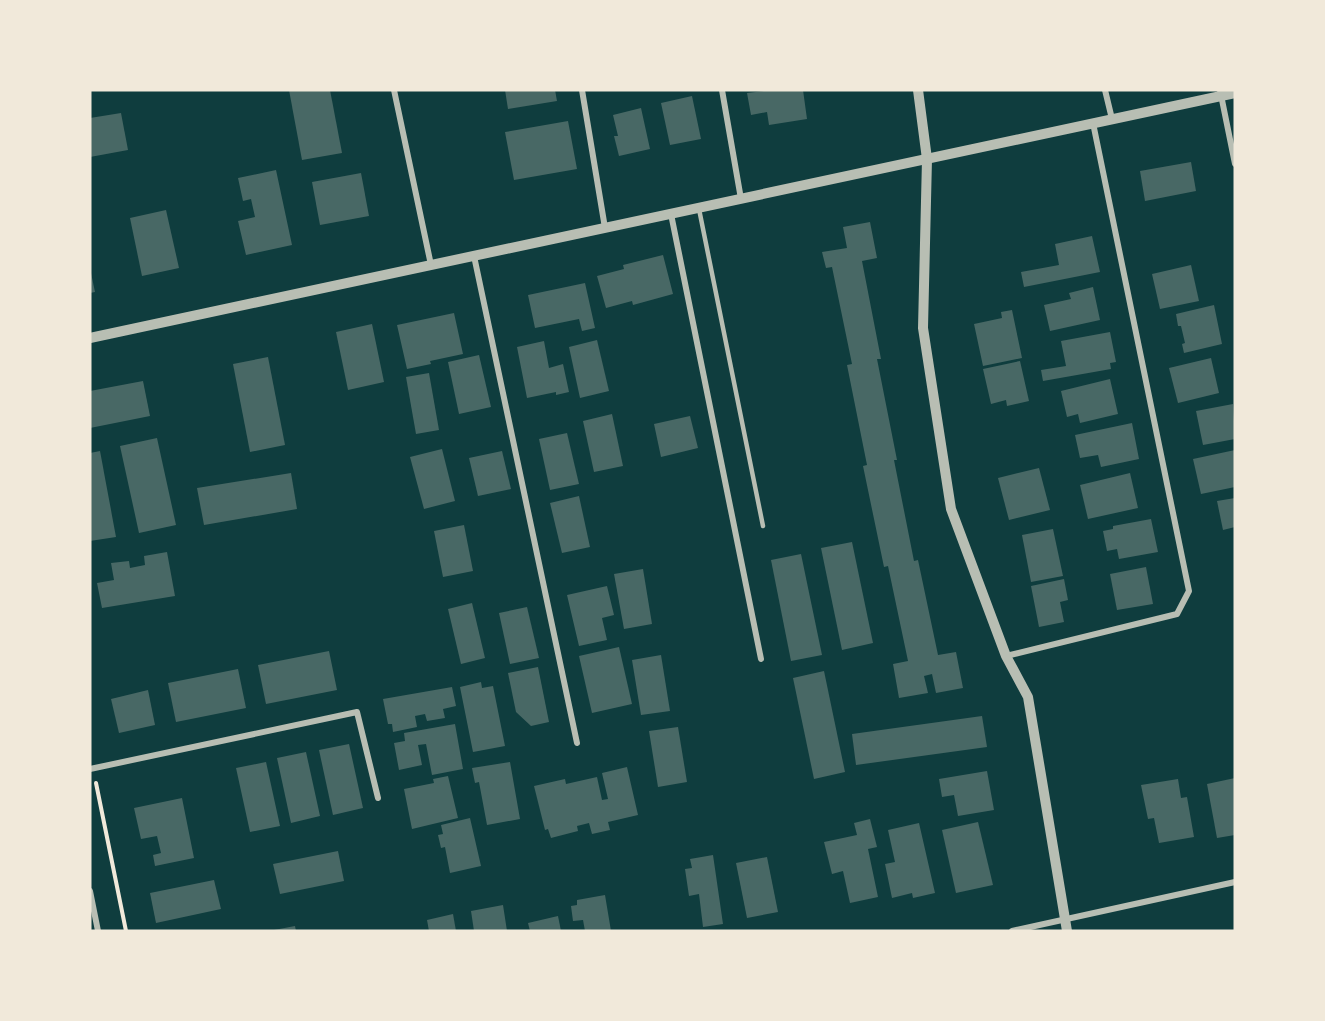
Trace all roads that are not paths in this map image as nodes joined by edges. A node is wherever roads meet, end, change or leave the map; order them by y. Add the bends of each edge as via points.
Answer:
1 (394, 90) edge
2 (582, 90) edge
3 (722, 90) edge
4 (918, 90) edge
5 (1105, 90) edge
6 (1221, 93) edge
7 (1235, 93) edge
8 (1112, 119) junction
9 (1093, 123) junction
10 (927, 159) junction
11 (1235, 164) edge
12 (741, 199) junction
13 (698, 208) junction
14 (671, 214) junction
15 (605, 228) junction
16 (474, 256) junction
17 (431, 265) junction
18 (90, 338) edge
19 (763, 526) dead end
20 (1005, 656) junction
21 (761, 658) dead end
22 (577, 743) dead end
23 (91, 769) edge
24 (378, 798) dead end
25 (1235, 882) edge
26 (90, 891) edge
27 (1065, 918) junction
28 (98, 931) edge
29 (1012, 931) edge
30 (1067, 931) edge

1 - 17 street
2 - 15 street
3 - 12 street
4 - 10 street
5 - 8 street
6 - 7 street
6 - 8 street
6 - 11 street
8 - 9 street
9 - 10 street
9 - 20 street via 1189,591 1177,614
10 - 12 street
10 - 20 street via 923,328 951,509
12 - 13 street
13 - 14 street
13 - 19 lane
14 - 15 street
14 - 21 street
15 - 16 street
16 - 17 street
16 - 22 street
17 - 18 street
20 - 27 street via 1028,698
23 - 24 street via 357,711
25 - 27 street
26 - 28 street
27 - 29 street
27 - 30 street

